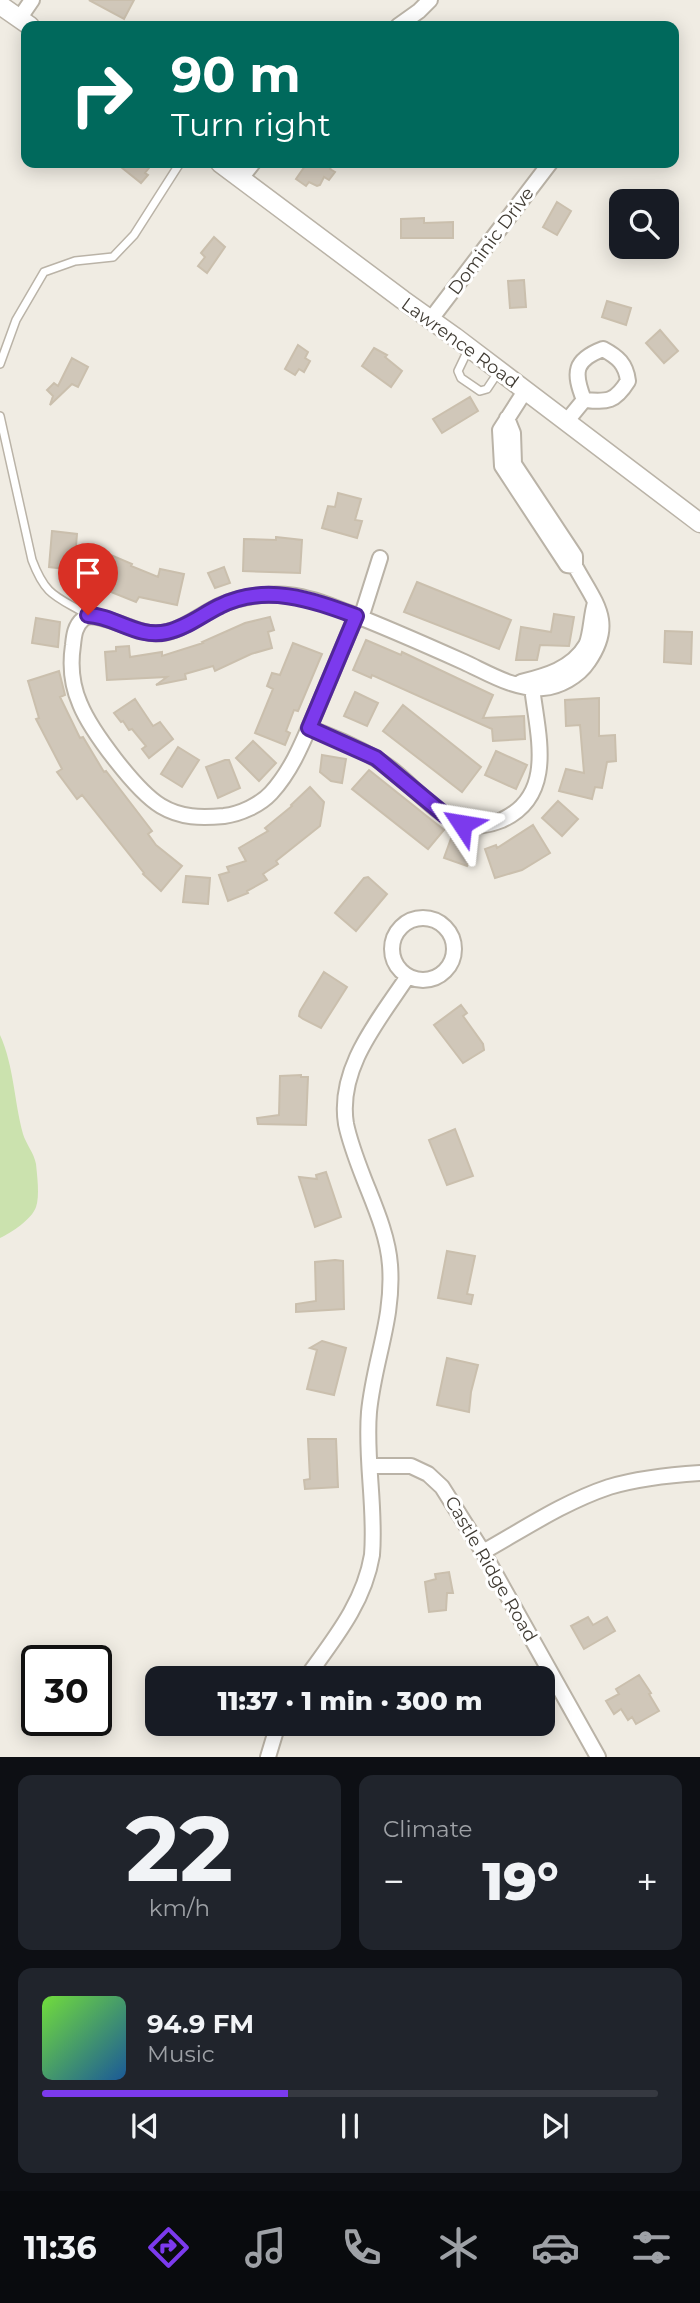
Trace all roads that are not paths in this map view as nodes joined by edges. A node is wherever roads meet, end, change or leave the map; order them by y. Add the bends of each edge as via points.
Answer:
1 (32, 0) edge
2 (430, 0) edge
3 (0, 5) edge
4 (23, 21) edge
5 (24, 21) edge
6 (405, 21) edge
7 (177, 168) edge
8 (227, 168) edge
9 (249, 168) edge
10 (546, 168) edge
11 (241, 178) junction
12 (431, 319) junction
13 (470, 348) junction
14 (0, 364) edge
15 (499, 371) junction
16 (525, 391) junction
17 (584, 400) dead end
18 (0, 415) edge
19 (566, 422) junction
20 (700, 523) edge
21 (380, 558) dead end
22 (595, 603) junction
23 (88, 615) junction
24 (359, 617) junction
25 (514, 684) junction
26 (532, 687) junction
27 (309, 728) junction
28 (408, 976) junction
29 (370, 1466) junction
30 (700, 1473) edge
31 (483, 1552) junction
32 (314, 1666) edge
33 (274, 1736) edge
34 (268, 1757) edge
35 (598, 1757) edge

1 - 5 street
2 - 6 street
3 - 4 street
7 - 14 lane via 134,235 113,257 75,261 44,272 16,320
8 - 11 street, Lawrence Road
9 - 11 street
10 - 12 street, Dominic Drive
11 - 12 street, Lawrence Road
12 - 13 street, Lawrence Road
13 - 15 street, Lawrence Road
13 - 15 lane via 458,371 461,378 480,391
15 - 16 street, Lawrence Road
16 - 19 street, Lawrence Road
16 - 22 street via 500,430 502,466 567,565 575,566
17 - 19 street
18 - 23 lane via 40,581 48,592
19 - 20 street, Lawrence Road
21 - 24 street
22 - 25 street via 587,644 574,659 556,673
22 - 26 street via 603,620 600,645 585,667 568,680
23 - 24 street via 148,633 165,633 223,604 284,595 308,598
23 - 27 street via 75,628 72,652 79,703 117,761 145,793 171,811 206,818 253,807 282,780
24 - 25 street
24 - 27 street
25 - 26 street
26 - 27 street via 538,781 514,814 489,824 462,824 446,816 376,758
28 - 28 street via 427,981 450,965 455,944 440,922 415,919 396,934 394,959
28 - 29 street via 366,1040 346,1091 350,1139 383,1231 390,1266 389,1318 369,1414
29 - 31 street, Castle Ridge Road via 411,1466 436,1480
29 - 32 street via 373,1537 369,1572 355,1607
30 - 31 street via 643,1479 598,1491
31 - 35 street, Castle Ridge Road
33 - 34 street

